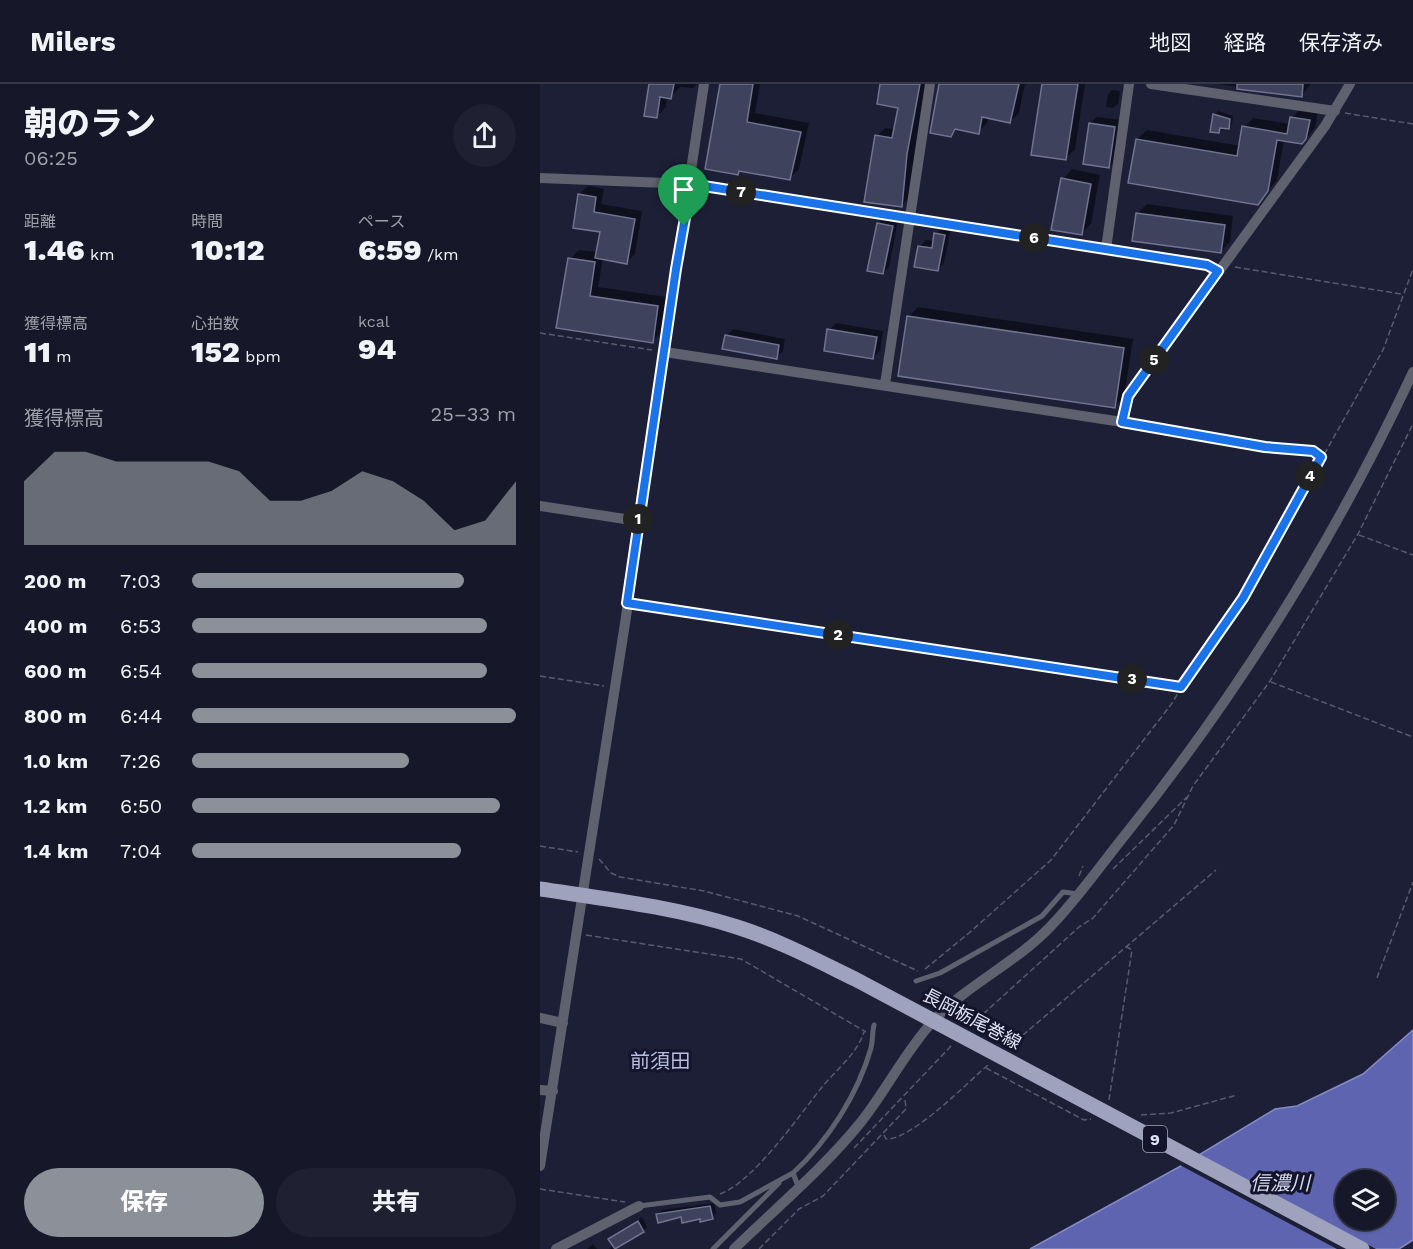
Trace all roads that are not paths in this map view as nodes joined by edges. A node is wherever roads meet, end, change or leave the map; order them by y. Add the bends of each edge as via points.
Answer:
1 (704, 84) edge
2 (930, 84) edge
3 (1130, 84) edge
4 (1150, 84) edge
5 (1350, 84) edge
6 (1335, 111) junction
7 (540, 178) edge
8 (691, 184) junction
9 (909, 219) junction
10 (1106, 249) junction
11 (1218, 271) junction
12 (665, 352) junction
13 (1413, 372) edge
14 (885, 384) junction
15 (540, 506) edge
16 (638, 521) junction
17 (540, 889) edge
18 (1078, 894) junction
19 (583, 895) junction
20 (916, 981) dead end
21 (540, 1017) edge
22 (934, 1021) junction
23 (563, 1023) junction
24 (874, 1025) dead end
25 (540, 1090) edge
26 (553, 1091) junction
27 (540, 1166) edge
28 (793, 1173) junction
29 (783, 1180) junction
30 (798, 1186) junction
31 (639, 1206) joint
32 (556, 1249) edge
33 (713, 1249) edge
34 (734, 1249) edge
35 (1362, 1249) edge

1 - 8 street
2 - 9 street
3 - 10 street
4 - 6 street
5 - 6 street
6 - 11 street
7 - 8 street
8 - 9 street
8 - 12 street
9 - 10 street
9 - 14 street
10 - 11 street via 1207,265
11 - 14 street via 1128,396 1122,422
12 - 14 street
12 - 16 street
13 - 18 street via 1358,484 1278,624 1180,766
15 - 16 street
16 - 19 street
17 - 19 main road, 長岡栃尾巻線 / 9
18 - 20 lane via 1063,892 1042,916 940,973
18 - 22 street via 1052,926 1022,953 967,991
19 - 22 main road, 長岡栃尾巻線 / 9 via 699,916 749,932 823,963
19 - 23 street
21 - 23 street
22 - 30 street via 910,1049 861,1122
22 - 35 main road, 長岡栃尾巻線 / 9
23 - 26 street
24 - 28 lane via 872,1045 849,1098 817,1149
25 - 26 street
26 - 27 street
28 - 29 lane
28 - 30 lane
29 - 31 lane via 733,1204 720,1205 710,1197
29 - 33 lane
30 - 34 street
31 - 32 street

